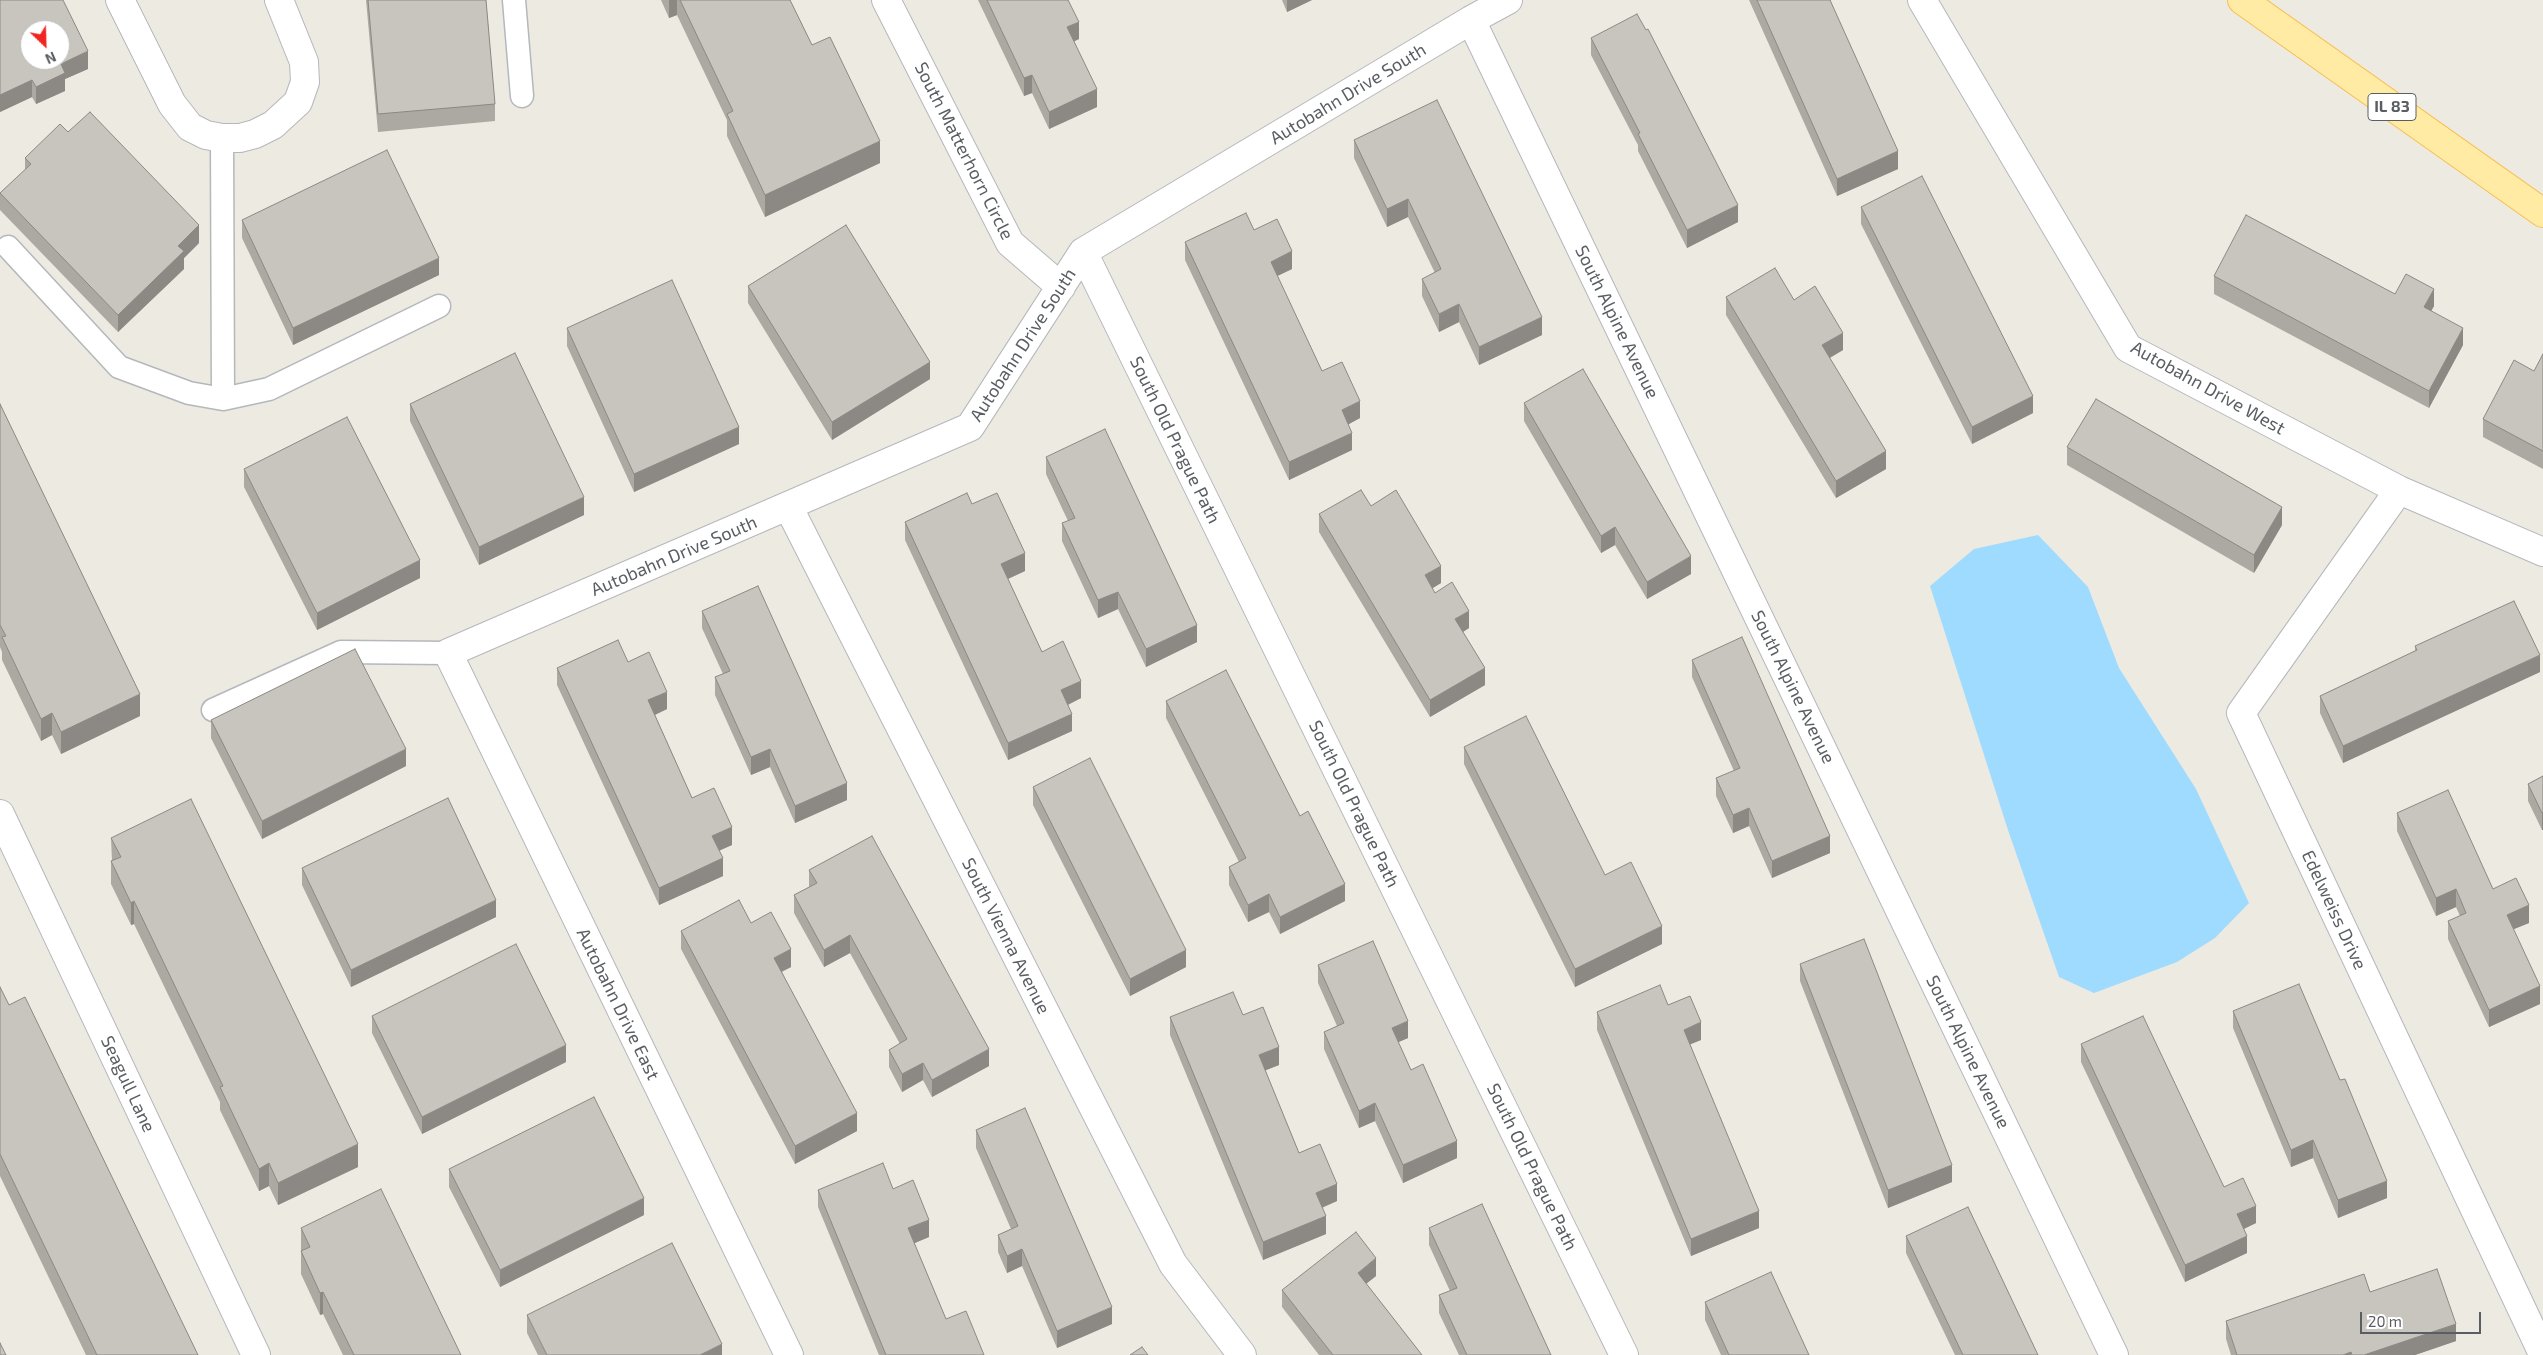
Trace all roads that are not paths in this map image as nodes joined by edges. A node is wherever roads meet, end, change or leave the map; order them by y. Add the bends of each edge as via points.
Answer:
1 (120, 0) edge
2 (279, 0) edge
3 (514, 0) edge
4 (886, 0) edge
5 (1508, 0) edge
6 (1922, 0) edge
7 (2242, 0) edge
8 (1471, 20) junction
9 (522, 96) dead end
10 (222, 138) junction
11 (2543, 213) edge
12 (8, 247) dead end
13 (1083, 252) junction
14 (1061, 287) junction
15 (439, 306) dead end
16 (223, 400) junction
17 (2399, 490) junction
18 (788, 506) junction
19 (2543, 552) edge
20 (448, 654) junction
21 (213, 710) dead end
22 (0, 814) edge
23 (2543, 1354) edge
24 (256, 1355) edge
25 (788, 1355) edge
26 (1242, 1355) edge
27 (1624, 1355) edge
28 (2114, 1355) edge

1 - 10 street via 172,104 190,127
2 - 10 street via 304,62 305,82 298,102 278,121 261,131 240,138
3 - 9 lane
4 - 14 street, South Matterhorn Circle via 1010,243
5 - 8 street, Autobahn Drive South
6 - 17 street, Autobahn Drive West via 2128,348
7 - 11 main road, IL 83
8 - 13 street, Autobahn Drive South
8 - 28 street, South Alpine Avenue
10 - 16 lane
12 - 16 lane via 119,367 190,394
13 - 14 street, Autobahn Drive South
13 - 27 street, South Old Prague Path
14 - 18 street, Autobahn Drive South via 970,427
15 - 16 lane via 269,389
17 - 19 street, Autobahn Drive West
17 - 23 street, Edelweiss Drive via 2241,713
18 - 20 street, Autobahn Drive South
18 - 26 street, South Vienna Avenue via 1173,1264
20 - 21 lane via 341,652
20 - 25 street, Autobahn Drive East
22 - 24 street, Seagull Lane

